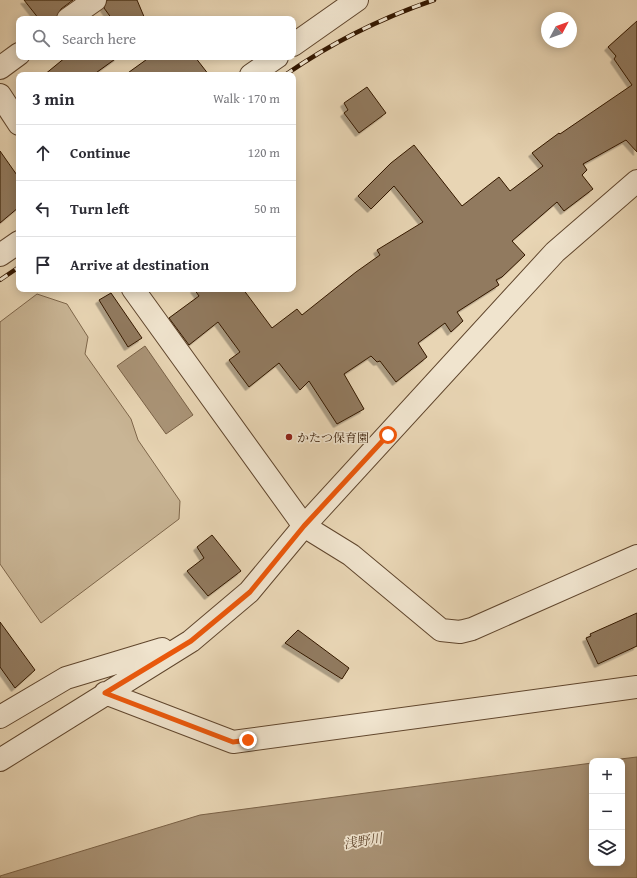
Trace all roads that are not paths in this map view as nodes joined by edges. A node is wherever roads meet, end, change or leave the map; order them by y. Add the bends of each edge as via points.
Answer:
1 (95, 0) edge
2 (357, 0) edge
3 (72, 16) edge
4 (296, 43) edge
5 (16, 56) edge
6 (273, 60) edge
7 (0, 68) edge
8 (255, 72) edge
9 (0, 95) edge
10 (16, 119) edge
11 (637, 181) edge
12 (16, 244) edge
13 (0, 256) edge
14 (135, 292) edge
15 (304, 526) junction
16 (637, 556) edge
17 (191, 641) junction
18 (637, 687) edge
19 (105, 693) junction
20 (0, 717) edge
21 (0, 760) edge

1 - 3 street
2 - 4 street
5 - 7 street
6 - 8 street
9 - 10 street
11 - 15 street via 555,252
12 - 13 street
14 - 15 street
15 - 16 street via 351,554 441,630 460,632
15 - 17 street via 250,592
17 - 19 street
17 - 20 street via 66,678
18 - 19 street via 233,742
19 - 21 street

